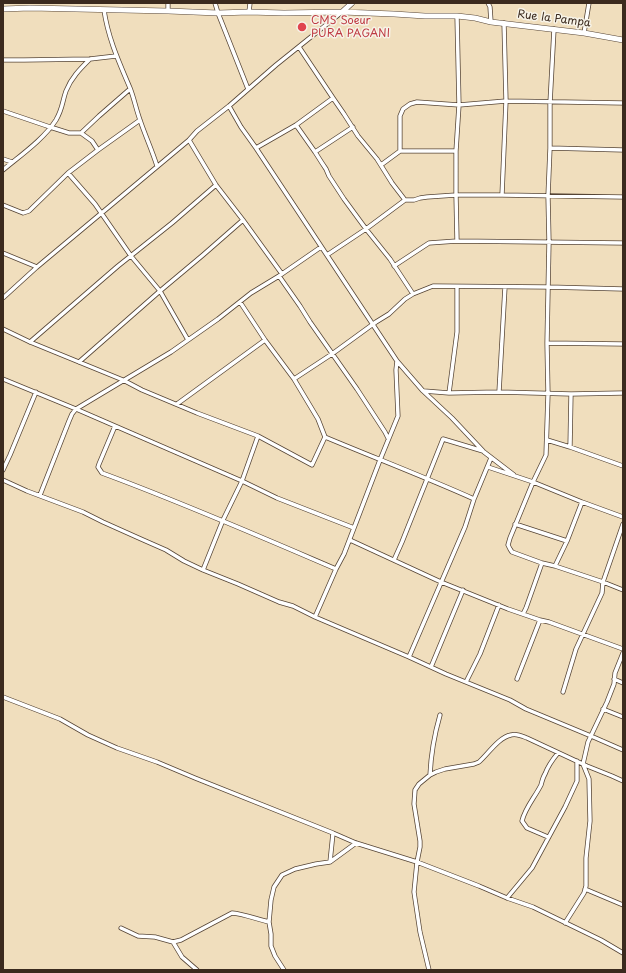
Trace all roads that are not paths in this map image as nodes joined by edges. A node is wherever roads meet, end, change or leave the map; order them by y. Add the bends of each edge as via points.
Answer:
1 (168, 3) edge
2 (215, 3) edge
3 (250, 3) edge
4 (352, 3) edge
5 (488, 3) edge
6 (590, 3) edge
7 (30, 6) edge
8 (3, 9) edge
9 (104, 10) junction
10 (168, 11) junction
11 (249, 12) junction
12 (342, 12) junction
13 (218, 13) junction
14 (457, 16) junction
15 (491, 22) junction
16 (504, 23) junction
17 (554, 29) junction
18 (584, 33) junction
19 (623, 40) edge
20 (299, 47) junction
21 (116, 56) junction
22 (90, 59) junction
23 (3, 60) edge
24 (130, 89) junction
25 (248, 89) junction
26 (333, 98) junction
27 (506, 101) junction
28 (550, 103) junction
29 (623, 103) edge
30 (459, 105) junction
31 (229, 106) junction
32 (3, 110) edge
33 (140, 120) junction
34 (296, 124) junction
35 (353, 127) junction
36 (50, 128) junction
37 (81, 133) junction
38 (189, 140) junction
39 (256, 148) junction
40 (550, 148) junction
41 (98, 150) junction
42 (623, 150) edge
43 (400, 151) junction
44 (456, 151) junction
45 (315, 152) junction
46 (3, 159) edge
47 (12, 162) junction
48 (381, 165) junction
49 (158, 166) junction
50 (3, 170) edge
51 (68, 173) junction
52 (216, 184) junction
53 (456, 195) junction
54 (502, 195) junction
55 (548, 196) junction
56 (623, 197) edge
57 (405, 200) junction
58 (3, 205) edge
59 (102, 213) junction
60 (243, 220) junction
61 (366, 229) junction
62 (457, 241) junction
63 (549, 242) junction
64 (623, 243) edge
65 (321, 247) junction
66 (3, 253) edge
67 (327, 255) junction
68 (131, 256) junction
69 (394, 266) junction
70 (37, 267) junction
71 (281, 275) junction
72 (457, 287) junction
73 (548, 287) junction
74 (505, 288) junction
75 (623, 290) edge
76 (160, 291) junction
77 (413, 294) junction
78 (3, 298) edge
79 (240, 302) junction
80 (373, 325) junction
81 (3, 328) edge
82 (188, 340) junction
83 (265, 340) junction
84 (30, 342) junction
85 (547, 343) junction
86 (623, 344) edge
87 (332, 354) junction
88 (397, 361) junction
89 (79, 362) junction
90 (3, 379) edge
91 (294, 379) junction
92 (123, 380) junction
93 (423, 391) junction
94 (36, 392) junction
95 (499, 392) junction
96 (449, 393) junction
97 (623, 393) edge
98 (548, 394) junction
99 (571, 394) junction
100 (176, 404) junction
101 (76, 409) junction
102 (115, 426) junction
103 (258, 436) junction
104 (325, 437) junction
105 (388, 438) junction
106 (547, 440) junction
107 (570, 447) junction
108 (484, 452) junction
109 (491, 458) junction
110 (380, 460) junction
111 (623, 466) edge
112 (488, 467) junction
113 (3, 470) edge
114 (514, 475) junction
115 (427, 478) junction
116 (3, 480) edge
117 (242, 481) junction
118 (533, 482) junction
119 (40, 495) junction
120 (474, 499) junction
121 (582, 502) junction
122 (623, 517) edge
123 (223, 520) junction
124 (515, 524) junction
125 (623, 524) edge
126 (354, 528) junction
127 (350, 540) junction
128 (567, 541) junction
129 (394, 560) junction
130 (542, 563) junction
131 (555, 566) junction
132 (336, 569) junction
133 (203, 570) junction
134 (441, 582) junction
135 (603, 582) junction
136 (463, 590) junction
137 (623, 590) edge
138 (500, 605) junction
139 (523, 614) junction
140 (314, 617) junction
141 (540, 620) junction
142 (583, 634) junction
143 (623, 649) edge
144 (623, 653) edge
145 (409, 657) junction
146 (431, 667) junction
147 (517, 679) dead end
148 (614, 679) junction
149 (466, 682) junction
150 (623, 683) edge
151 (563, 692) dead end
152 (3, 697) edge
153 (603, 709) junction
154 (440, 715) dead end
155 (623, 717) edge
156 (591, 736) junction
157 (623, 750) edge
158 (558, 753) junction
159 (577, 761) junction
160 (583, 764) junction
161 (430, 775) junction
162 (623, 781) edge
163 (333, 832) junction
164 (548, 837) junction
165 (356, 843) junction
166 (330, 862) junction
167 (417, 862) junction
168 (585, 889) junction
169 (507, 898) junction
170 (623, 905) edge
171 (269, 922) junction
172 (565, 923) junction
173 (121, 928) dead end
174 (173, 942) junction
175 (623, 952) edge
176 (197, 970) edge
177 (284, 970) edge
178 (429, 970) edge

1 - 10 street
2 - 13 street
3 - 11 street
4 - 12 street
5 - 15 street
6 - 18 street
7 - 8 street, Rue la Pampa
7 - 9 street, Rue la Pampa
9 - 10 street, Rue la Pampa
9 - 21 street
10 - 13 street, Rue la Pampa
11 - 12 street, Rue la Pampa
11 - 13 street, Rue la Pampa
12 - 14 street, Rue la Pampa
12 - 20 street
13 - 25 street
14 - 15 street, Rue la Pampa
14 - 30 street
15 - 16 street, Rue la Pampa
16 - 17 street, Rue la Pampa
16 - 27 street
17 - 18 street, Rue la Pampa
17 - 28 street
18 - 19 street, Rue la Pampa
20 - 25 street
20 - 26 street
21 - 22 street
21 - 24 street
22 - 23 street
22 - 36 street via 69,83 61,112
24 - 33 street
24 - 37 street
25 - 31 street
26 - 34 street
26 - 35 street
27 - 28 street
27 - 30 street
27 - 54 street
28 - 29 street
28 - 40 street
30 - 43 street via 417,102 403,109 400,116
30 - 44 street
31 - 38 street via 196,131
31 - 39 street
32 - 36 street
33 - 41 street
33 - 49 street
34 - 39 street
34 - 45 street
35 - 45 street
35 - 48 street
36 - 37 street
36 - 47 street
37 - 41 street via 92,141
38 - 49 street
38 - 52 street
39 - 65 street
40 - 42 street
40 - 55 street
41 - 51 street
43 - 44 street
43 - 48 street
44 - 53 street
45 - 61 street
46 - 47 street
47 - 50 street
48 - 57 street
49 - 59 street
51 - 58 street via 29,211 23,213
51 - 59 street
52 - 60 street
52 - 68 street
53 - 54 street
53 - 57 street
53 - 62 street
54 - 55 street
55 - 56 street
55 - 63 street
57 - 61 street
59 - 68 street
59 - 70 street
60 - 71 street
60 - 76 street
61 - 67 street
61 - 69 street
62 - 63 street
62 - 69 street via 429,243
63 - 64 street
63 - 73 street
65 - 67 street
65 - 71 street
66 - 70 street
67 - 80 street
68 - 76 street
68 - 84 street
69 - 77 street
70 - 78 street
71 - 79 street
71 - 87 street
72 - 74 street
72 - 77 street via 433,286
72 - 96 street via 457,332
73 - 74 street
73 - 75 street
73 - 85 street
74 - 95 street
76 - 82 street
76 - 89 street
77 - 80 street
79 - 82 street
79 - 83 street
80 - 87 street
80 - 88 street
81 - 84 street
82 - 92 street
83 - 91 street
83 - 100 street
84 - 89 street
85 - 86 street
85 - 98 street
87 - 91 street
87 - 105 street
88 - 93 street
88 - 105 street via 398,416
89 - 92 street
90 - 94 street
91 - 104 street via 318,419
92 - 100 street
92 - 101 street
93 - 96 street
93 - 108 street
94 - 101 street
94 - 113 street
95 - 96 street
95 - 98 street
97 - 99 street
98 - 99 street
98 - 106 street
99 - 107 street
100 - 103 street
101 - 102 street
101 - 119 street
102 - 117 street
102 - 123 street via 98,467 102,473
103 - 104 street via 312,465
103 - 117 street
104 - 110 street
105 - 110 street
106 - 107 street
106 - 118 street via 546,454
107 - 111 street
108 - 109 street
108 - 115 street via 443,439
109 - 112 street
109 - 114 street
110 - 115 street
110 - 126 street
112 - 114 street
112 - 120 street
114 - 118 street
115 - 120 street
115 - 129 street
116 - 119 street
117 - 123 street
117 - 126 street via 277,498
118 - 121 street
118 - 124 street
119 - 133 street via 141,538
120 - 134 street
121 - 122 street
121 - 128 street
123 - 132 street
123 - 133 street
124 - 128 street
124 - 130 street via 508,545 512,552
125 - 135 street
126 - 127 street
127 - 129 street
127 - 132 street
128 - 131 street
129 - 134 street
130 - 131 street
130 - 139 street
131 - 135 street
132 - 140 street
133 - 140 street
134 - 136 street
134 - 145 street
135 - 137 street
135 - 142 street via 602,592
136 - 138 street
136 - 146 street
138 - 139 street
138 - 149 street
139 - 141 street
140 - 145 street
141 - 142 street
141 - 147 street
142 - 143 street
142 - 151 street
144 - 148 street
145 - 146 street
146 - 149 street
148 - 150 street
148 - 153 street
149 - 156 street
152 - 163 street via 60,719 118,748
153 - 155 street
153 - 156 street
154 - 161 street via 433,740
156 - 157 street
156 - 160 street
158 - 159 street
158 - 161 street via 527,738 512,734 503,738 479,762
158 - 164 street via 545,772 522,821 528,828
159 - 160 street
159 - 164 street via 577,781
160 - 162 street
160 - 168 street via 588,780 590,821
161 - 167 street via 415,790 414,804 420,841
163 - 165 street
163 - 166 street
164 - 169 street via 532,868
165 - 166 street
165 - 167 street
166 - 171 street via 282,875 274,887
167 - 169 street
167 - 178 street via 414,892
168 - 170 street
168 - 172 street
169 - 172 street via 533,907
171 - 174 street via 232,913
171 - 177 street via 271,946
172 - 175 street
173 - 174 street via 138,936 156,936
174 - 176 street via 182,957

